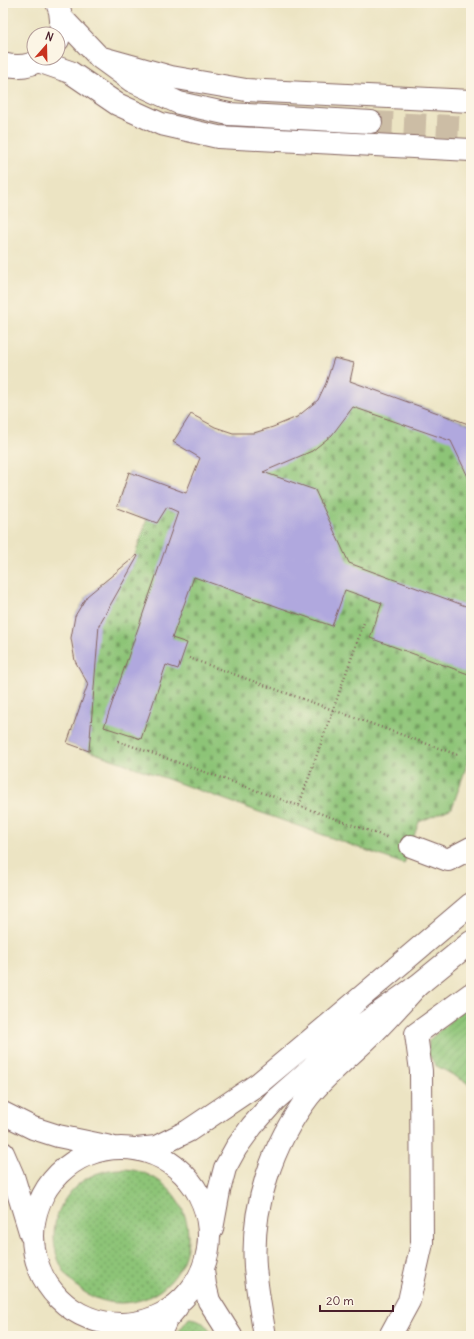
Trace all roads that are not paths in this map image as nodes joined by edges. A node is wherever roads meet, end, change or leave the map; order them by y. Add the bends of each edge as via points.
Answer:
1 (60, 10) edge
2 (61, 26) edge
3 (99, 57) junction
4 (28, 66) edge
5 (56, 66) edge
6 (7, 68) edge
7 (471, 101) edge
8 (371, 122) tunnel mouth
9 (471, 150) edge
10 (411, 846) road end
11 (471, 848) edge
12 (471, 904) edge
13 (471, 942) edge
14 (417, 986) junction
15 (471, 994) edge
16 (3, 1114) edge
17 (125, 1149) junction
18 (3, 1152) edge
19 (210, 1240) junction
20 (33, 1243) junction
21 (203, 1269) junction
22 (183, 1299) junction
23 (62, 1301) junction
24 (93, 1336) edge
25 (159, 1336) edge
26 (231, 1336) edge
27 (265, 1336) edge
28 (390, 1336) edge

1 - 2 main road
1 - 3 main road
3 - 7 main road via 171,77 246,90
3 - 8 main road via 132,81 179,103 229,114
4 - 6 main road
5 - 9 main road via 70,72 117,104 160,124 218,137
10 - 11 main road via 448,860
12 - 17 main road via 258,1084 170,1141 156,1147
13 - 14 main road
14 - 19 main road via 355,1030 276,1100 252,1126 225,1168
14 - 27 main road via 366,1041 309,1096 277,1150 266,1179 255,1235 257,1287
15 - 28 main road via 416,1034 421,1071 422,1243 409,1300
16 - 17 main road via 58,1136
17 - 19 main road via 158,1156 180,1171 197,1190 207,1214
17 - 20 main road via 89,1154 65,1168 46,1189 36,1215
18 - 20 main road
19 - 21 main road
20 - 23 main road via 44,1278
21 - 22 main road via 195,1285
21 - 26 main road via 209,1301
22 - 23 main road via 162,1315 136,1323 110,1323 84,1316
22 - 25 main road via 166,1320
23 - 24 main road

